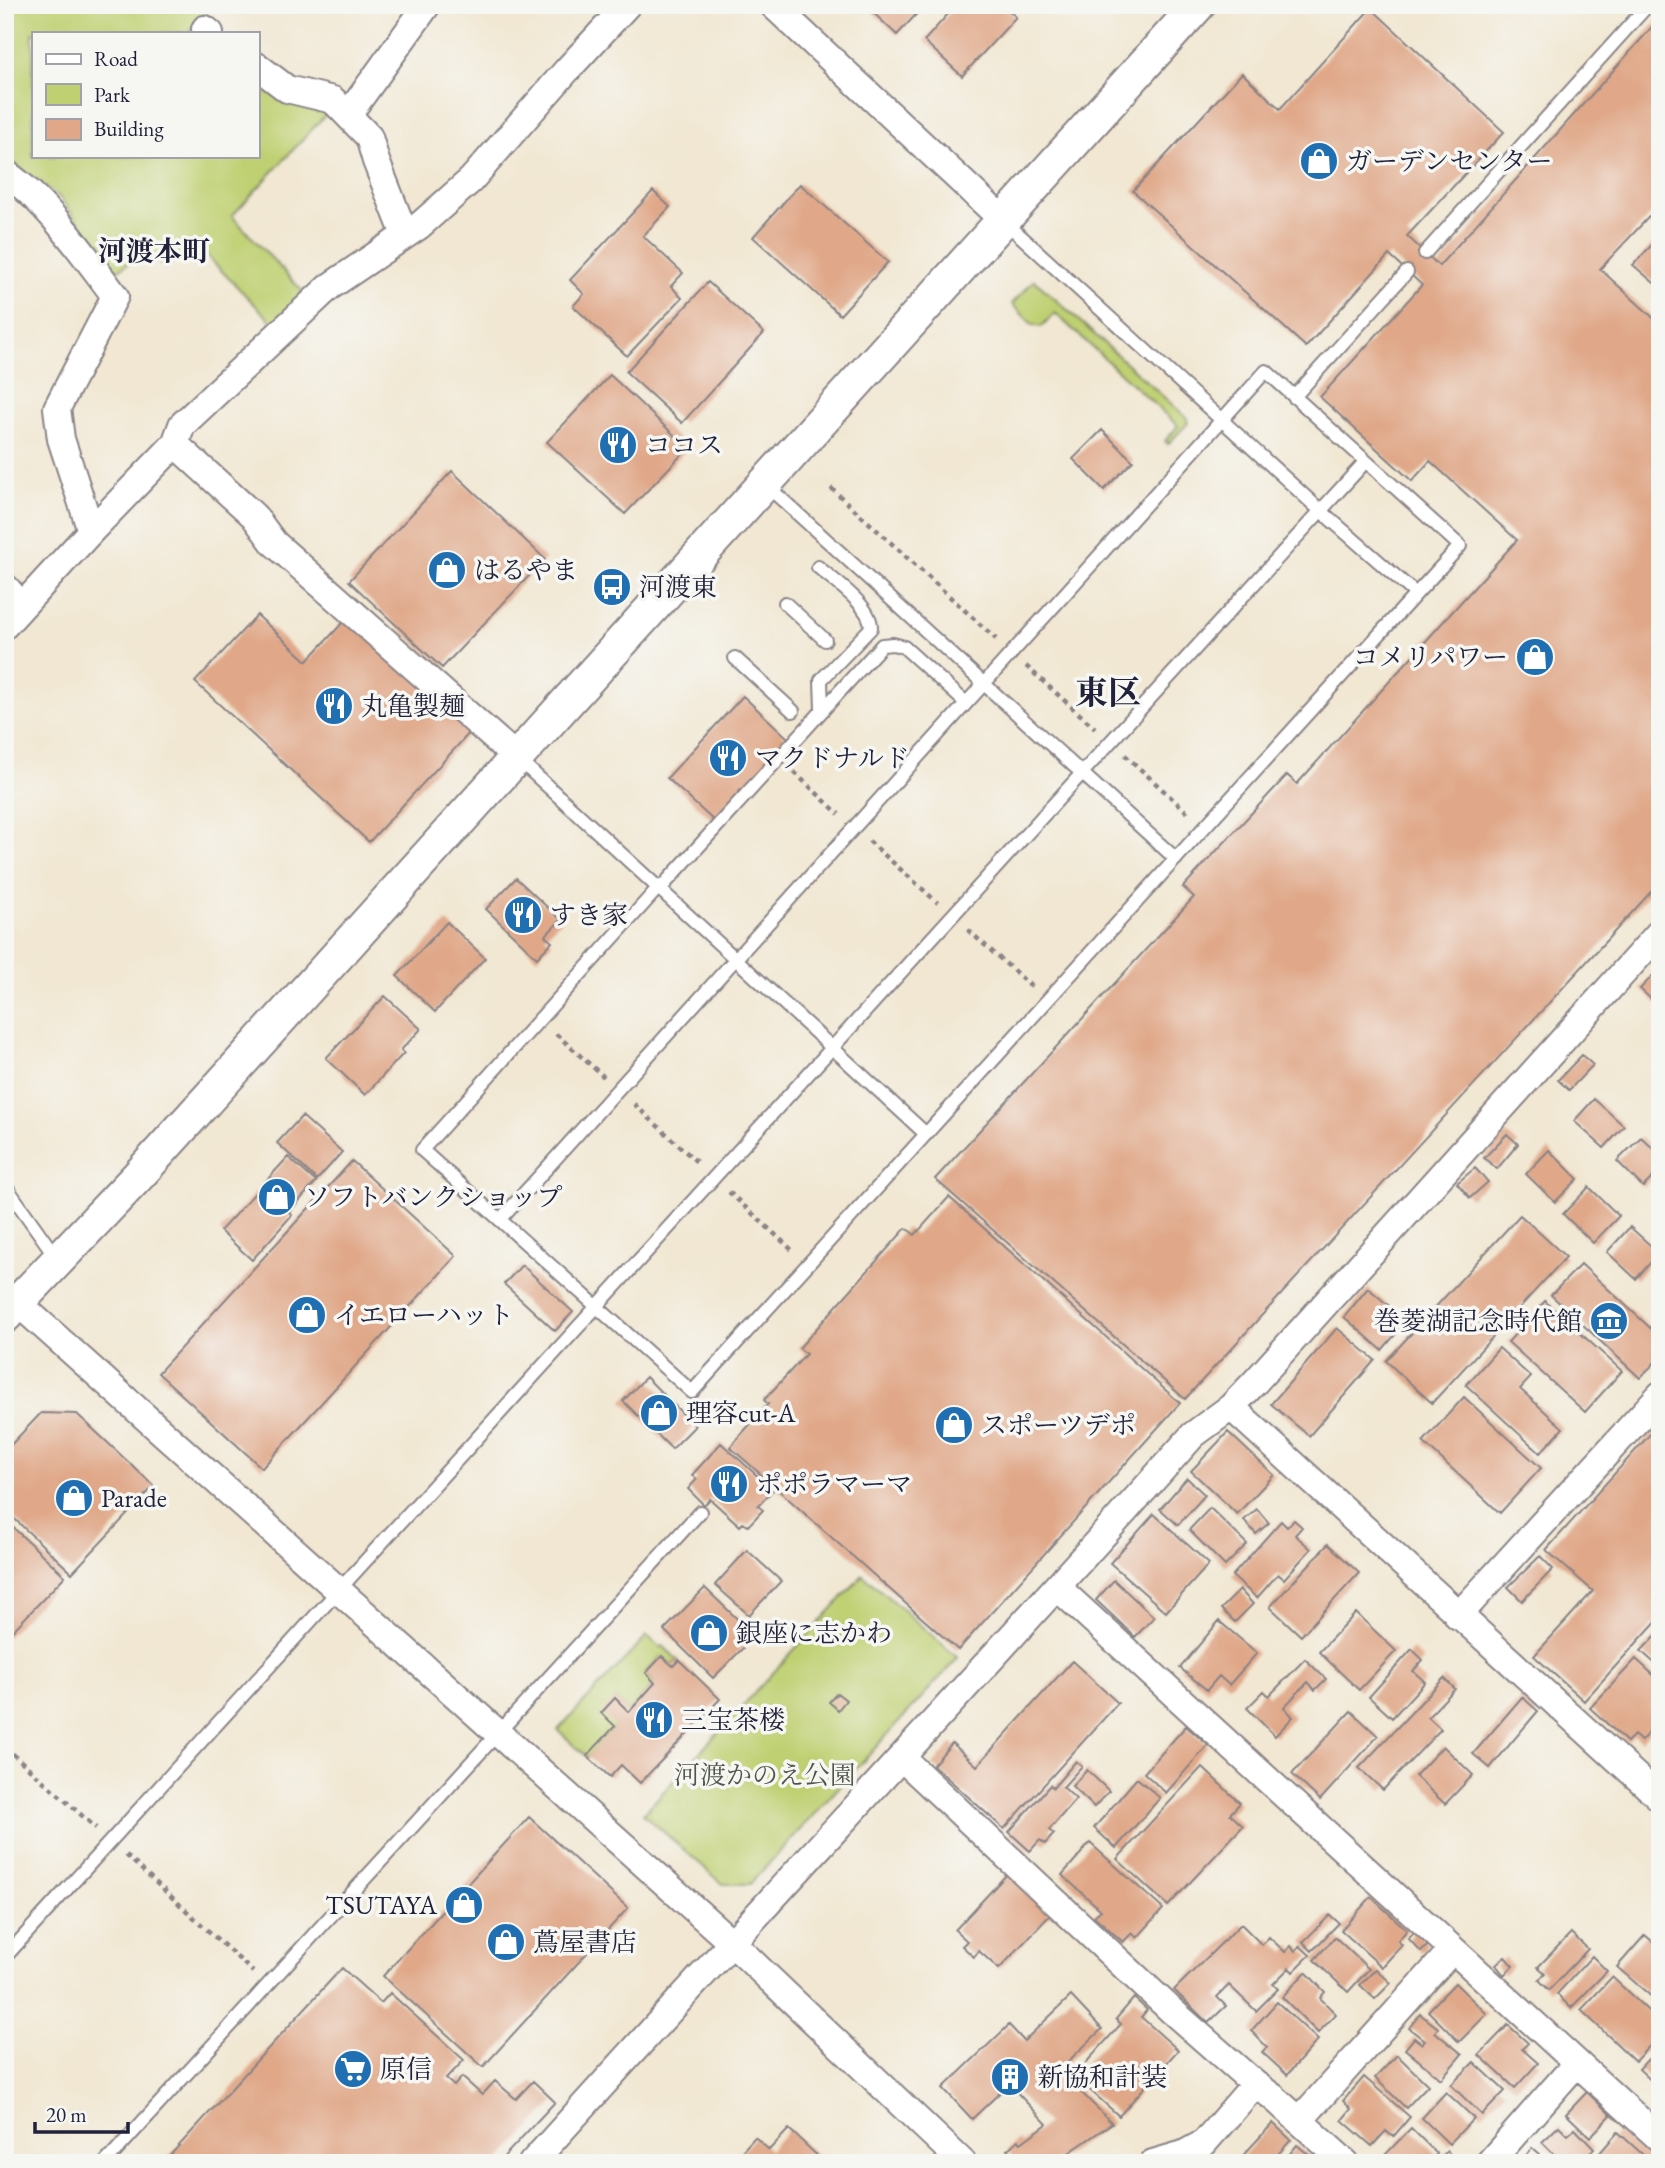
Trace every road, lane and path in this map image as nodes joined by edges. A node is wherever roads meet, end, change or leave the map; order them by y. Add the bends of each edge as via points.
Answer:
1 (427, 5) edge
2 (626, 5) edge
3 (773, 5) edge
4 (1198, 5) edge
5 (1648, 5) edge
6 (259, 68) edge
7 (348, 115) junction
8 (5, 173) edge
9 (1003, 220) junction
10 (405, 236) junction
11 (1425, 253) dead end
12 (1408, 272) dead end
13 (1294, 397) junction
14 (1222, 420) junction
15 (175, 444) junction
16 (1365, 462) junction
17 (765, 484) junction
18 (1321, 511) junction
19 (90, 531) junction
20 (818, 567) dead end
21 (1416, 594) junction
22 (785, 603) dead end
23 (11, 606) edge
24 (825, 640) dead end
25 (735, 658) dead end
26 (984, 684) junction
27 (965, 703) junction
28 (822, 709) junction
29 (793, 711) dead end
30 (517, 758) junction
31 (785, 765) dead end
32 (1082, 773) junction
33 (854, 827) junction
34 (1176, 859) junction
35 (659, 889) junction
36 (952, 916) junction
37 (1660, 932) edge
38 (736, 959) junction
39 (1047, 1001) junction
40 (539, 1019) junction
41 (832, 1047) junction
42 (617, 1089) junction
43 (926, 1134) junction
44 (714, 1177) junction
45 (5, 1185) edge
46 (500, 1220) junction
47 (59, 1261) junction
48 (808, 1264) junction
49 (597, 1306) junction
50 (12, 1309) edge
51 (1660, 1395) edge
52 (1231, 1407) junction
53 (700, 1511) dead end
54 (1057, 1587) junction
55 (338, 1590) junction
56 (1458, 1616) junction
57 (498, 1733) junction
58 (5, 1747) edge
59 (902, 1758) junction
60 (1660, 1798) edge
61 (110, 1841) junction
62 (731, 1942) junction
63 (1452, 1950) junction
64 (5, 1957) edge
65 (267, 1985) junction
66 (1576, 2064) junction
67 (1255, 2084) junction
68 (1299, 2121) junction
69 (1660, 2139) edge
70 (1185, 2158) edge
71 (105, 2163) edge
72 (532, 2163) edge
73 (963, 2163) edge
74 (1153, 2163) edge
75 (1346, 2163) edge
76 (1489, 2163) edge

1 - 7 street
2 - 10 street via 471,180
3 - 9 street
4 - 9 street
5 - 11 lane
6 - 7 street via 287,89 333,100
7 - 10 street via 369,137
8 - 19 street via 24,186 115,296 57,408 61,439
9 - 14 lane
9 - 17 street
10 - 15 street via 329,287 182,425
12 - 13 lane
13 - 14 lane via 1266,371
13 - 16 lane
14 - 18 lane
14 - 26 lane
15 - 19 street
15 - 30 street via 254,516 274,543
16 - 18 lane
16 - 21 lane via 1460,546
17 - 26 lane
17 - 30 street
18 - 21 lane
18 - 32 lane
19 - 23 street
20 - 28 lane via 864,608 871,622 871,628 821,680
21 - 34 lane
22 - 24 lane
25 - 29 lane
26 - 27 lane
26 - 32 lane
27 - 28 lane via 904,647 886,644 876,649
27 - 33 lane
28 - 35 lane
30 - 35 lane
30 - 47 street
31 - 33 path
32 - 34 lane
32 - 36 lane
33 - 36 path
33 - 38 lane
34 - 39 lane
35 - 38 lane
35 - 40 lane
36 - 39 path
36 - 41 lane
37 - 52 street
38 - 41 lane
38 - 42 lane
39 - 43 lane
40 - 42 path
40 - 46 lane via 422,1150
41 - 43 lane
41 - 44 lane
42 - 44 path
42 - 46 lane
43 - 48 lane
44 - 48 path
44 - 49 lane
45 - 47 lane
46 - 49 lane
47 - 50 street
48 - 49 lane via 692,1392
49 - 55 lane
50 - 55 street
51 - 56 street
52 - 54 street via 1193,1436
52 - 56 street
53 - 57 lane
54 - 59 street
54 - 63 street
55 - 57 street
55 - 61 lane
56 - 60 street
57 - 62 street
57 - 65 lane
58 - 61 path
59 - 62 street
59 - 67 street
61 - 64 lane
61 - 65 path
62 - 72 street
62 - 73 street
63 - 66 street
63 - 68 street
65 - 71 lane
66 - 69 street
66 - 76 street
67 - 68 street
67 - 70 street
68 - 75 street
70 - 74 street

